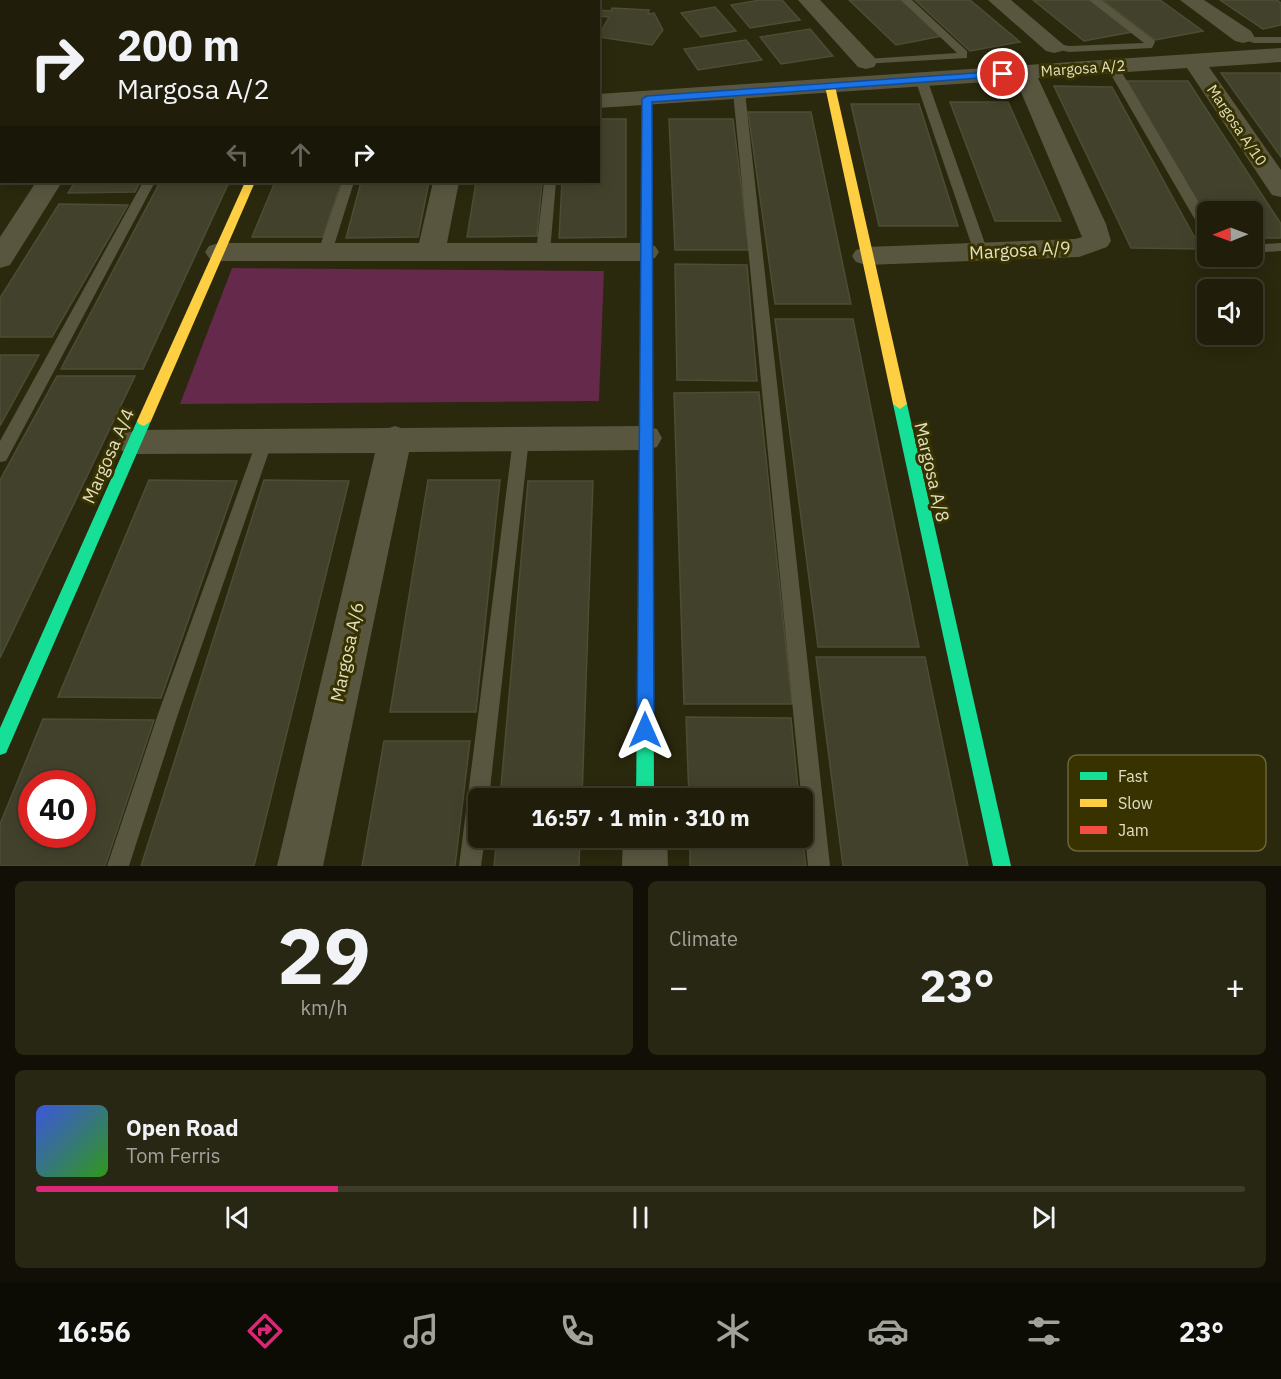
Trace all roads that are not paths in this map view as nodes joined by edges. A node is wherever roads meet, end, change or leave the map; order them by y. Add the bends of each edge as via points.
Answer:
1 (808, 0) edge
2 (906, 0) edge
3 (998, 0) edge
4 (1094, 0) edge
5 (1190, 0) edge
6 (1243, 36) joint
7 (1054, 46) joint
8 (1279, 54) edge
9 (1194, 61) junction
10 (866, 62) joint
11 (1112, 66) junction
12 (1024, 72) junction
13 (921, 79) junction
14 (830, 86) junction
15 (739, 92) junction
16 (647, 99) junction
17 (600, 101) edge
18 (48, 183) edge
19 (148, 183) edge
20 (250, 183) edge
21 (348, 183) edge
22 (446, 183) edge
23 (550, 183) edge
24 (1281, 189) edge
25 (1197, 211) edge
26 (1281, 247) edge
27 (1263, 248) edge
28 (219, 252) junction
29 (324, 252) junction
30 (431, 252) junction
31 (543, 252) junction
32 (645, 252) junction
33 (981, 252) junction
34 (866, 256) junction
35 (0, 259) edge
36 (395, 438) junction
37 (645, 438) junction
38 (521, 439) junction
39 (265, 440) junction
40 (134, 442) junction
41 (0, 456) edge
42 (0, 747) edge
43 (645, 788) edge
44 (645, 848) edge
45 (118, 866) edge
46 (300, 866) edge
47 (470, 866) edge
48 (645, 866) edge
49 (819, 866) edge
50 (1002, 866) edge

1 - 10 street
2 - 10 lane via 963,56
3 - 7 street
4 - 7 lane via 1150,42 1148,46
5 - 6 street
6 - 8 lane
8 - 9 street, Margosa A/2
9 - 11 street, Margosa A/2
9 - 24 street, Margosa A/10
11 - 12 street, Margosa A/2
11 - 25 lane
12 - 13 street, Margosa A/2
12 - 33 street, Margosa A/9 via 1096,241 1079,248
13 - 14 street, Margosa A/2
13 - 33 lane
14 - 15 street, Margosa A/2
14 - 34 street, Margosa A/8
15 - 16 street, Margosa A/2
15 - 49 lane
16 - 17 street, Margosa A/2
16 - 32 street
18 - 35 street
19 - 41 lane
20 - 28 street, Margosa A/4
21 - 29 lane
22 - 30 street
23 - 31 lane
26 - 27 lane
28 - 29 street
28 - 40 street, Margosa A/4
29 - 30 street
30 - 31 street
31 - 32 street
32 - 37 street
33 - 34 street, Margosa A/9
34 - 50 street, Margosa A/8
36 - 38 street
36 - 39 street
36 - 46 street, Margosa A/6
37 - 38 street
37 - 43 street
38 - 47 lane
39 - 40 street
39 - 45 lane
40 - 42 street, Margosa A/4
44 - 48 street

